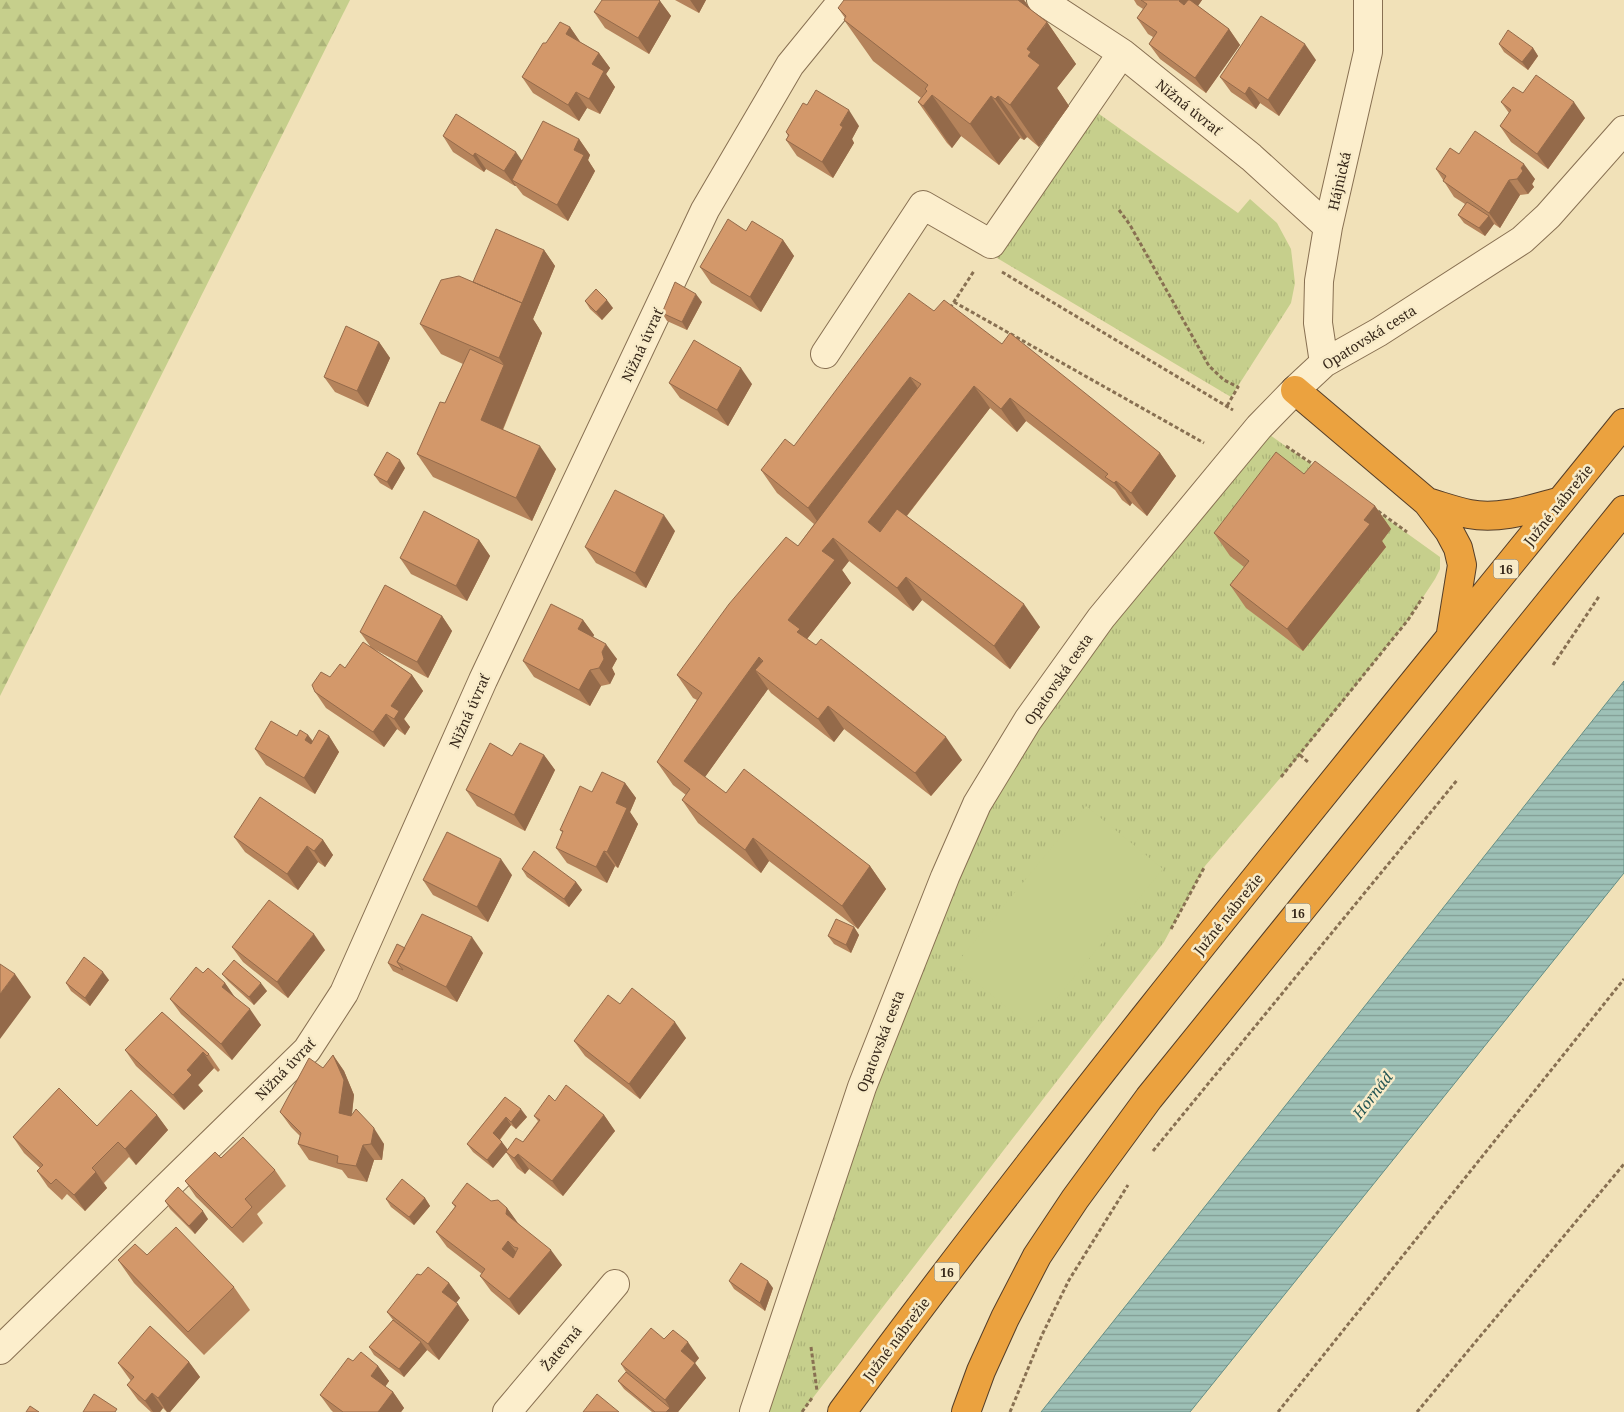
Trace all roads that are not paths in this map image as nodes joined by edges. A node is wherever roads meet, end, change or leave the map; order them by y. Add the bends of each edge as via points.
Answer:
1 (843, 0) edge
2 (1041, 0) edge
3 (1368, 0) edge
4 (1122, 53) junction
5 (1624, 130) edge
6 (1328, 227) junction
7 (825, 354) dead end
8 (1324, 363) junction
9 (1295, 390) junction
10 (1624, 423) edge
11 (1561, 501) junction
12 (1427, 502) junction
13 (1624, 510) edge
14 (1450, 638) junction
15 (615, 1284) dead end
16 (0, 1350) edge
17 (507, 1412) edge
18 (754, 1412) edge
19 (842, 1412) edge
20 (966, 1412) edge

1 - 16 street, Nižná úvrať via 790,64 705,210 483,680 344,993 325,1025 307,1050
2 - 4 street, Nižná úvrať
3 - 6 street, Hájnická via 1368,52
4 - 6 street, Nižná úvrať via 1265,170
4 - 7 street via 986,252 923,205
5 - 8 street, Opatovská cesta via 1548,216 1522,240 1379,332
6 - 8 street, Hájnická via 1317,302
8 - 9 street, Opatovská cesta
9 - 12 highway
9 - 18 street, Opatovská cesta via 1260,427 1101,618 1028,720 977,804 862,1087
10 - 11 highway, Južné nábrežie / 16
11 - 12 highway via 1489,516
11 - 14 highway, Južné nábrežie / 16
12 - 14 highway via 1458,548 1462,565
13 - 20 highway, 16 via 1149,1098 1075,1199 1037,1256 981,1371
14 - 19 highway, Južné nábrežie / 16 via 1223,919 905,1326
15 - 17 street, Žatevná

